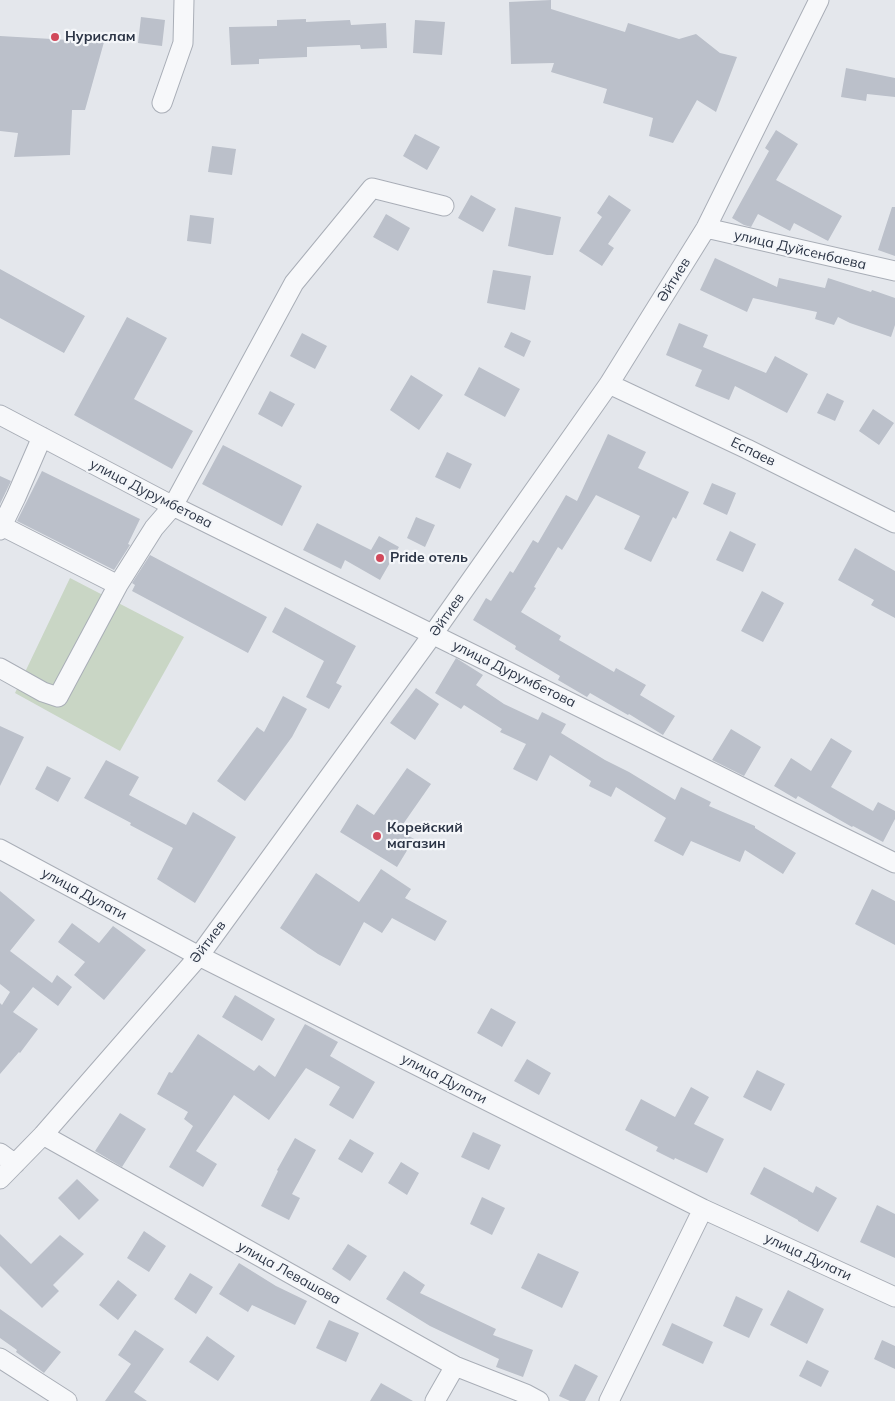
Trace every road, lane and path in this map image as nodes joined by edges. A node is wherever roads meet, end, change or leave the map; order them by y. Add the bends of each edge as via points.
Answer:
1 (184, 0) edge
2 (819, 0) edge
3 (162, 103) dead end
4 (444, 206) dead end
5 (706, 228) junction
6 (895, 271) edge
7 (609, 384) junction
8 (0, 414) edge
9 (42, 436) junction
10 (173, 506) junction
11 (895, 523) edge
12 (1, 528) edge
13 (118, 585) junction
14 (433, 634) junction
15 (0, 668) edge
16 (0, 849) edge
17 (895, 863) edge
18 (199, 956) junction
19 (43, 1135) junction
20 (8, 1159) edge
21 (0, 1179) edge
22 (703, 1209) junction
23 (895, 1297) edge
24 (0, 1358) edge
25 (455, 1366) junction
26 (67, 1401) edge
27 (435, 1401) edge
28 (539, 1401) edge
29 (609, 1401) edge

1 - 3 street via 183,43
2 - 5 street, Әйтиев
4 - 10 street via 372,188 294,284
5 - 6 street, улица Дуйсенбаева
5 - 7 street, Әйтиев
7 - 11 street, Еспаев
7 - 14 street, Әйтиев
8 - 9 street, улица Дурумбетова
9 - 10 street, улица Дурумбетова
9 - 12 street
10 - 13 street via 154,528
10 - 14 street, улица Дурумбетова
12 - 13 street
13 - 15 street via 58,697
14 - 17 street, улица Дурумбетова
14 - 18 street, Әйтиев
16 - 18 street, улица Дулати
18 - 19 street, Әйтиев
18 - 22 street, улица Дулати
19 - 20 street, Әйтиев
19 - 25 street, улица Левашова
20 - 21 street, Әйтиев
22 - 23 street, улица Дулати
22 - 29 street
24 - 26 street
25 - 27 street
25 - 28 street, улица Левашова

